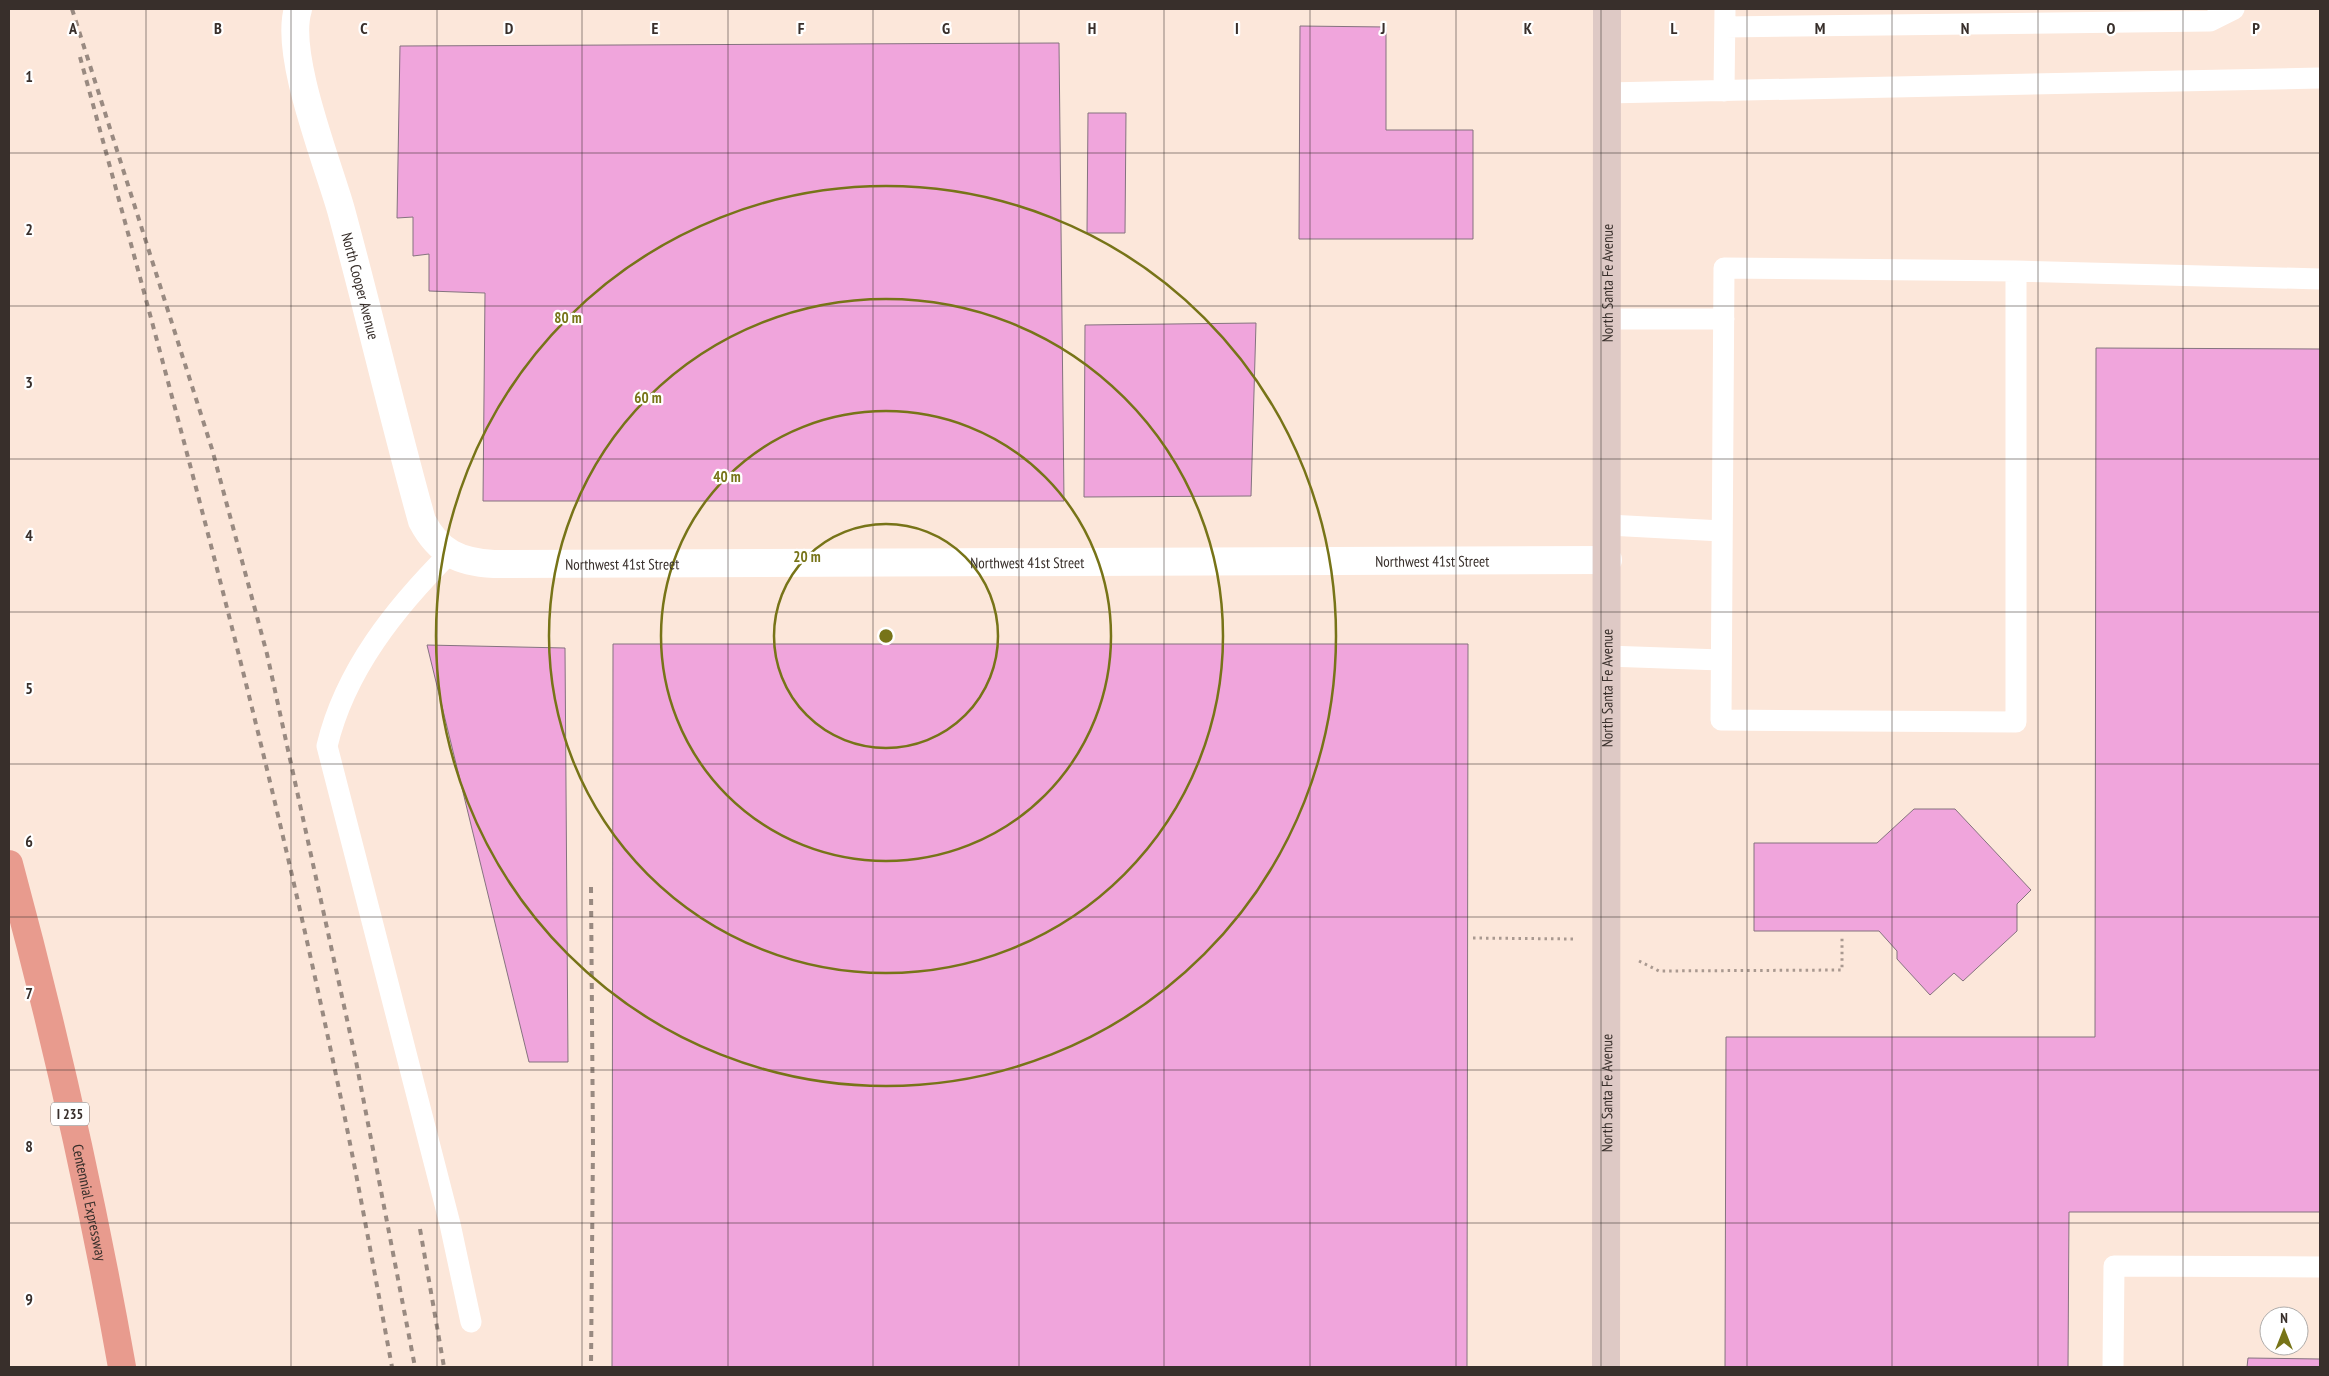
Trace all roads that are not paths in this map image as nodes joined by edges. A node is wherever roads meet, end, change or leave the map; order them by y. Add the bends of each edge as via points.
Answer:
1 (298, 9) edge
2 (1607, 9) edge
3 (2234, 9) edge
4 (1725, 18) edge
5 (2320, 78) edge
6 (1724, 91) junction
7 (1607, 93) junction
8 (2016, 270) junction
9 (2320, 279) edge
10 (1607, 318) junction
11 (1724, 319) junction
12 (1608, 525) junction
13 (1722, 531) junction
14 (450, 553) junction
15 (1608, 560) junction
16 (1607, 656) junction
17 (1722, 660) junction
18 (9, 864) edge
19 (2320, 1267) edge
20 (471, 1322) dead end
21 (122, 1367) edge
22 (1606, 1367) edge
23 (2113, 1367) edge

1 - 14 street, North Cooper Avenue via 294,22 299,68 340,209 418,508 428,533
2 - 7 main road, North Santa Fe Avenue
3 - 4 lane via 2210,21
4 - 6 lane
5 - 6 lane
6 - 7 lane
7 - 10 main road, North Santa Fe Avenue
8 - 9 lane
8 - 11 lane via 1724,268
8 - 17 lane via 2016,722 1721,720
10 - 11 lane
10 - 12 main road, North Santa Fe Avenue
11 - 13 lane
12 - 13 lane
12 - 15 main road, North Santa Fe Avenue
13 - 17 lane
14 - 15 street, Northwest 41st Street via 472,563 494,564
14 - 20 lane via 410,594 358,668 334,716 327,746 450,1224
15 - 16 main road, North Santa Fe Avenue
16 - 17 lane
16 - 22 main road, North Santa Fe Avenue
18 - 21 highway, Centennial Expressway / I 235 via 99,1236
19 - 23 lane via 2114,1266

